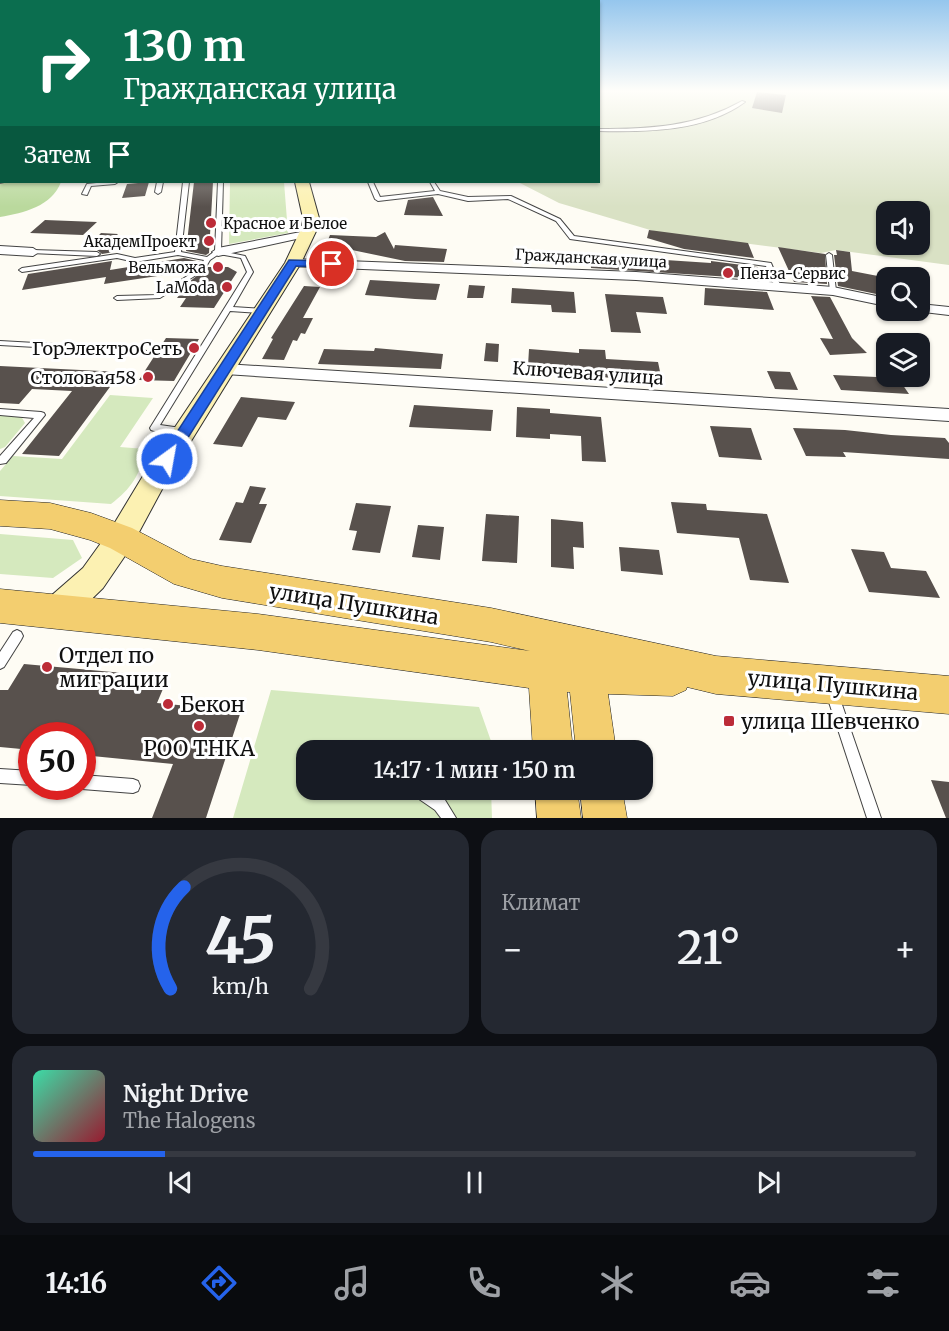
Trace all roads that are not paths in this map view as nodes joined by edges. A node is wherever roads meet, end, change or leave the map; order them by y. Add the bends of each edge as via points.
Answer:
1 (106, 183) edge
2 (160, 183) edge
3 (186, 183) edge
4 (221, 183) edge
5 (303, 183) edge
6 (371, 183) edge
7 (433, 183) edge
8 (158, 192) dead end
9 (438, 192) junction
10 (85, 194) dead end
11 (306, 234) junction
12 (0, 250) edge
13 (33, 252) joint
14 (178, 253) junction
15 (97, 254) dead end
16 (829, 255) dead end
17 (213, 256) junction
18 (293, 263) junction
19 (22, 270) dead end
20 (778, 286) junction
21 (833, 291) junction
22 (117, 298) dead end
23 (876, 300) edge
24 (228, 309) junction
25 (930, 309) edge
26 (262, 311) junction
27 (949, 311) edge
28 (0, 343) edge
29 (142, 351) dead end
30 (225, 369) junction
31 (0, 412) edge
32 (949, 415) edge
33 (185, 430) junction
34 (0, 460) edge
35 (0, 513) edge
36 (121, 538) junction
37 (0, 606) edge
38 (55, 613) junction
39 (17, 636) dead end
40 (557, 657) junction
41 (0, 663) edge
42 (587, 675) junction
43 (716, 675) junction
44 (829, 684) junction
45 (949, 695) edge
46 (553, 740) edge
47 (595, 740) edge
48 (0, 776) edge
49 (18, 777) edge
50 (96, 783) edge
51 (133, 786) dead end
52 (433, 800) edge
53 (557, 800) edge
54 (603, 800) edge
55 (449, 818) edge
56 (559, 818) edge
57 (605, 818) edge
58 (874, 818) edge

1 - 10 lane via 89,185
2 - 8 lane
3 - 14 lane
4 - 17 lane
5 - 11 main road via 311,218
6 - 9 lane via 378,199
7 - 9 lane
9 - 20 lane via 468,199 509,197 558,220 572,238 769,264
11 - 17 street
11 - 18 main road
12 - 13 street
13 - 15 lane
14 - 17 lane
14 - 19 lane via 135,260 117,256
16 - 21 lane
17 - 22 lane via 202,269 158,297
17 - 24 lane via 243,257 250,272
18 - 20 street, Гражданская улица via 636,276
18 - 26 main road
20 - 21 street, Гражданская улица
21 - 23 street, Гражданская улица
24 - 26 lane
24 - 33 lane via 154,428
25 - 27 street
26 - 30 main road
28 - 29 lane
30 - 32 street, Ключевая улица
30 - 33 main road
31 - 34 lane via 41,415
33 - 36 main road
35 - 36 main road, улица Пушкина via 50,516
36 - 38 main road via 93,578
36 - 40 main road, улица Пушкина via 186,573 491,625
37 - 38 main road, улица Пушкина
38 - 40 main road, улица Пушкина
39 - 41 lane
40 - 42 main road, улица Пушкина
40 - 43 main road, улица Пушкина
40 - 46 main road
42 - 43 main road, улица Пушкина
42 - 47 main road
43 - 44 main road, улица Пушкина
44 - 45 main road, улица Пушкина
44 - 58 lane
48 - 49 lane
50 - 51 lane
52 - 55 lane
53 - 56 main road
54 - 57 main road

